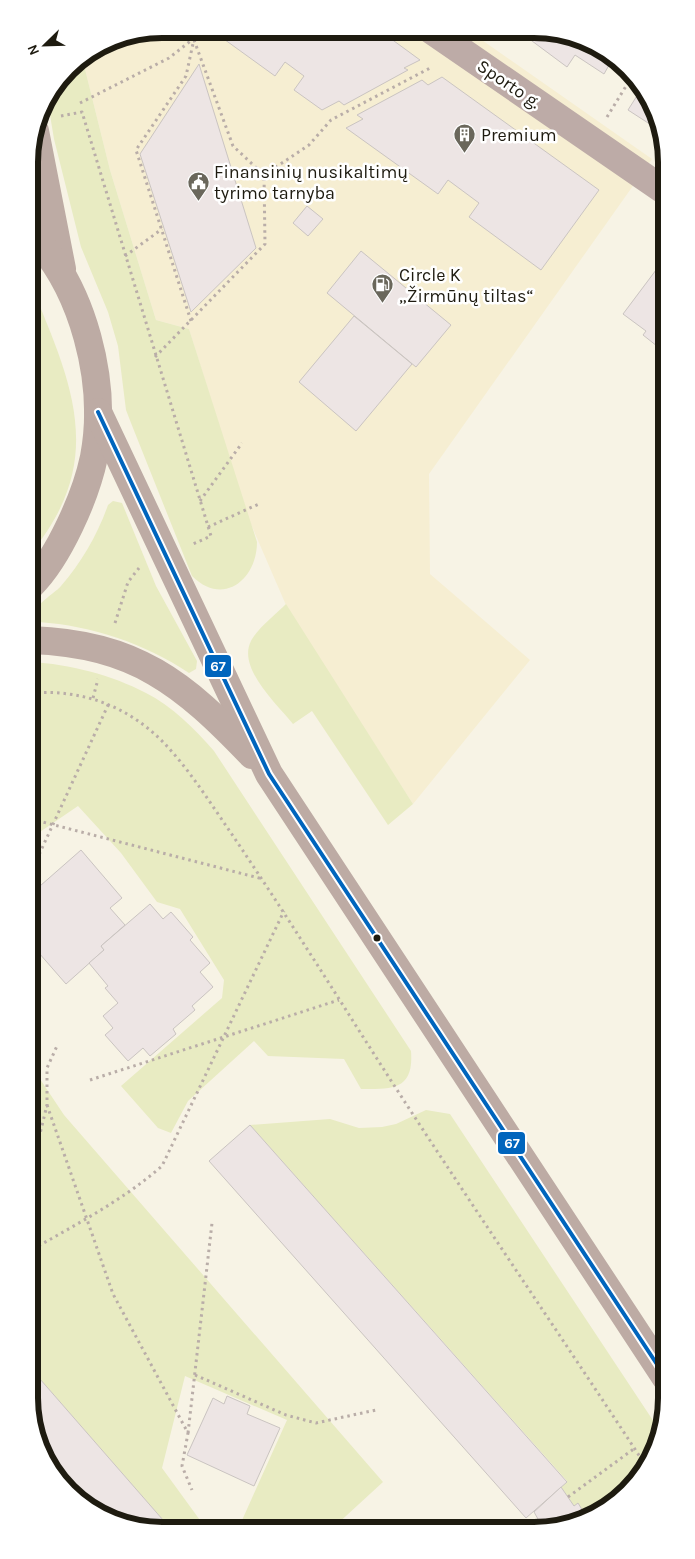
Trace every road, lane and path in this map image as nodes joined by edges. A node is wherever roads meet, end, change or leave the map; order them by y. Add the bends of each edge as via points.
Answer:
1 (441, 37) edge
2 (194, 39) junction
3 (461, 52) junction
4 (628, 82) edge
5 (80, 103) dead end
6 (82, 112) dead end
7 (592, 141) junction
8 (39, 149) edge
9 (264, 176) junction
10 (658, 186) edge
11 (162, 229) junction
12 (38, 244) edge
13 (125, 256) junction
14 (65, 280) junction
15 (191, 321) junction
16 (155, 357) junction
17 (98, 412) junction
18 (242, 443) dead end
19 (200, 501) junction
20 (261, 503) dead end
21 (208, 527) junction
22 (211, 536) dead end
23 (138, 568) dead end
24 (38, 575) edge
25 (114, 629) dead end
26 (38, 641) edge
27 (38, 694) edge
28 (109, 703) junction
29 (269, 774) junction
30 (37, 820) edge
31 (53, 824) junction
32 (37, 860) edge
33 (263, 879) junction
34 (284, 911) junction
35 (339, 1000) junction
36 (224, 1036) junction
37 (57, 1046) dead end
38 (90, 1080) dead end
39 (47, 1105) junction
40 (37, 1145) edge
41 (86, 1219) junction
42 (212, 1223) dead end
43 (37, 1247) edge
44 (657, 1364) edge
45 (194, 1375) junction
46 (376, 1410) dead end
47 (188, 1433) junction
48 (635, 1448) junction
49 (642, 1459) edge
50 (192, 1490) dead end
51 (568, 1497) dead end
52 (538, 1519) dead end
53 (534, 1522) edge

1 - 3 street, Sporto g.
2 - 5 path via 169,58
2 - 9 path via 233,146
2 - 11 path via 186,76 136,150
3 - 7 street, Sporto g.
3 - 9 path via 331,120 309,145
4 - 7 path
6 - 13 path
7 - 10 street, Sporto g.
8 - 14 main road
9 - 15 path via 265,244
11 - 13 path
11 - 15 path
12 - 14 main road
13 - 16 path
14 - 17 main road via 83,322 94,366
15 - 16 path
16 - 19 path
17 - 24 main road via 94,457 81,501 62,543
17 - 29 main road
18 - 19 path
19 - 21 path
20 - 21 path
21 - 22 path
23 - 25 path via 128,582
26 - 29 main road via 107,651 139,662 175,683 211,713
27 - 28 path via 93,698
28 - 31 path
28 - 33 path via 164,743
29 - 44 main road
30 - 31 path
31 - 32 path
31 - 33 path
33 - 34 path
34 - 35 path
34 - 36 path
35 - 36 path
35 - 48 path
36 - 38 path
36 - 41 path via 162,1166 143,1183
37 - 39 path via 47,1068
39 - 40 path
39 - 41 path
41 - 43 path
41 - 47 path via 114,1294
42 - 45 path
45 - 46 path via 286,1415 316,1423
45 - 47 path
47 - 50 path via 182,1466
48 - 49 path
48 - 51 path
52 - 53 path

